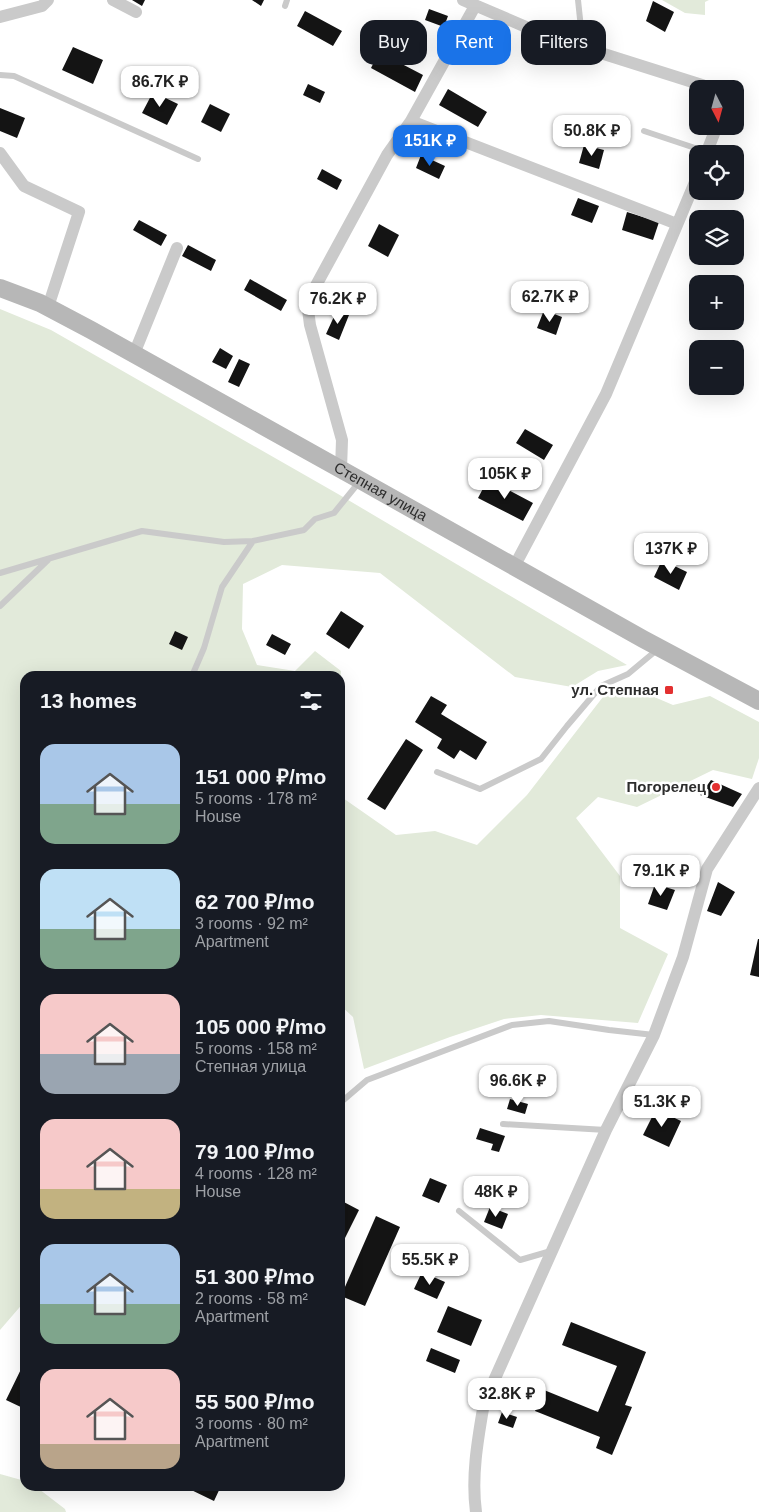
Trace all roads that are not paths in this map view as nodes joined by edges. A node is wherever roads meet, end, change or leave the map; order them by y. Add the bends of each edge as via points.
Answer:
1 (48, 0) edge
2 (113, 0) edge
3 (463, 0) edge
4 (578, 0) edge
5 (476, 3) edge
6 (136, 12) dead end
7 (0, 17) edge
8 (580, 20) edge
9 (521, 24) edge
10 (606, 54) edge
11 (0, 75) edge
12 (689, 81) edge
13 (411, 121) junction
14 (644, 131) dead end
15 (689, 147) edge
16 (0, 153) edge
17 (198, 159) dead end
18 (689, 197) edge
19 (678, 224) junction
20 (177, 248) dead end
21 (0, 288) edge
22 (48, 307) junction
23 (134, 354) junction
24 (341, 469) junction
25 (360, 480) junction
26 (253, 541) junction
27 (48, 559) junction
28 (514, 567) junction
29 (0, 573) edge
30 (0, 606) edge
31 (659, 648) junction
32 (194, 671) edge
33 (759, 701) edge
34 (437, 772) dead end
35 (759, 788) edge
36 (654, 1035) junction
37 (345, 1100) edge
38 (503, 1124) dead end
39 (606, 1130) junction
40 (459, 1211) dead end
41 (551, 1251) junction
42 (476, 1512) edge

1 - 7 street via 42,6
2 - 6 street
3 - 5 street
4 - 8 lane
5 - 9 street
5 - 13 street
10 - 12 street
11 - 17 lane via 14,76
13 - 19 street
13 - 24 street via 387,155 307,302 310,325 342,440
14 - 15 lane
16 - 22 street via 24,186 79,212
18 - 19 street
19 - 28 street via 606,394
20 - 23 street
21 - 22 street, Степная улица
22 - 23 street, Степная улица
23 - 24 street, Степная улица
24 - 25 street, Степная улица
25 - 26 lane via 334,512 315,519 304,530
25 - 28 street, Степная улица
26 - 27 lane via 224,542 142,532
26 - 32 lane via 222,587
27 - 29 lane
27 - 30 lane
28 - 31 street, Степная улица
31 - 33 street, Степная улица
31 - 34 lane via 628,674 601,686 541,759 480,789
35 - 36 street via 707,869 683,957
36 - 37 lane via 548,1021 512,1025 367,1080
36 - 39 street
38 - 39 lane
39 - 41 street
40 - 41 lane via 520,1260
41 - 42 street via 484,1403 478,1440

